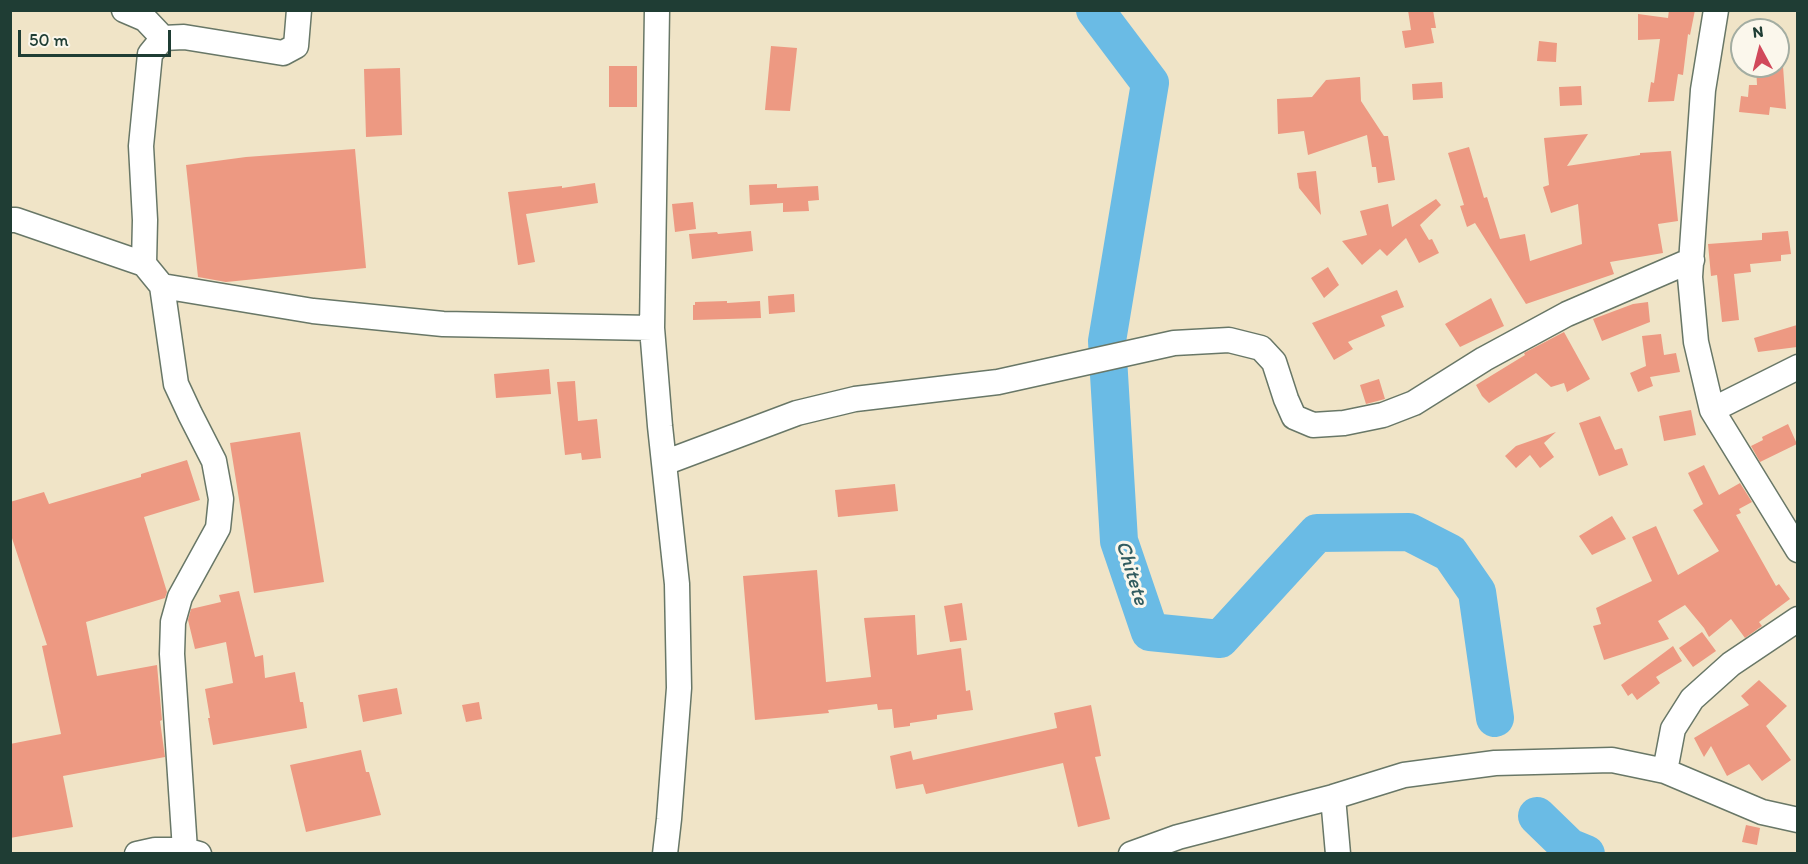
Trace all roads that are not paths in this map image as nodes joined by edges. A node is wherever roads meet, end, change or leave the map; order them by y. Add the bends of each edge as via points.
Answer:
1 (124, 10) edge
2 (299, 10) edge
3 (657, 10) edge
4 (1716, 10) edge
5 (163, 38) junction
6 (10, 220) edge
7 (1692, 260) junction
8 (144, 264) junction
9 (162, 286) junction
10 (652, 328) junction
11 (1797, 367) edge
12 (1712, 410) junction
13 (664, 463) junction
14 (1797, 550) edge
15 (1797, 619) edge
16 (1665, 771) junction
17 (1333, 796) junction
18 (1797, 820) edge
19 (192, 851) edge
20 (137, 854) edge
21 (665, 854) edge
22 (1131, 854) edge
23 (1338, 854) edge

1 - 5 street via 144,19
2 - 5 street via 296,46 283,53 184,37
3 - 10 street
4 - 7 street via 1703,90
5 - 8 street via 150,54 141,146
6 - 8 street
7 - 12 street via 1696,342
7 - 13 street via 1567,314 1414,403 1344,423 1314,425 1294,417 1274,362 1261,348 1218,340 1174,343 998,382 855,399 797,413
8 - 9 street
9 - 10 street via 313,311 443,324
9 - 19 street via 176,384 214,461 221,499 218,528 180,597 172,622
10 - 13 street
11 - 12 street
12 - 14 street
13 - 21 street via 677,584 679,687
15 - 16 street via 1731,664 1692,699 1673,729
16 - 17 street via 1612,760 1495,763 1404,775
16 - 18 street via 1762,812
17 - 22 street via 1178,837
17 - 23 street
19 - 20 street via 155,850

